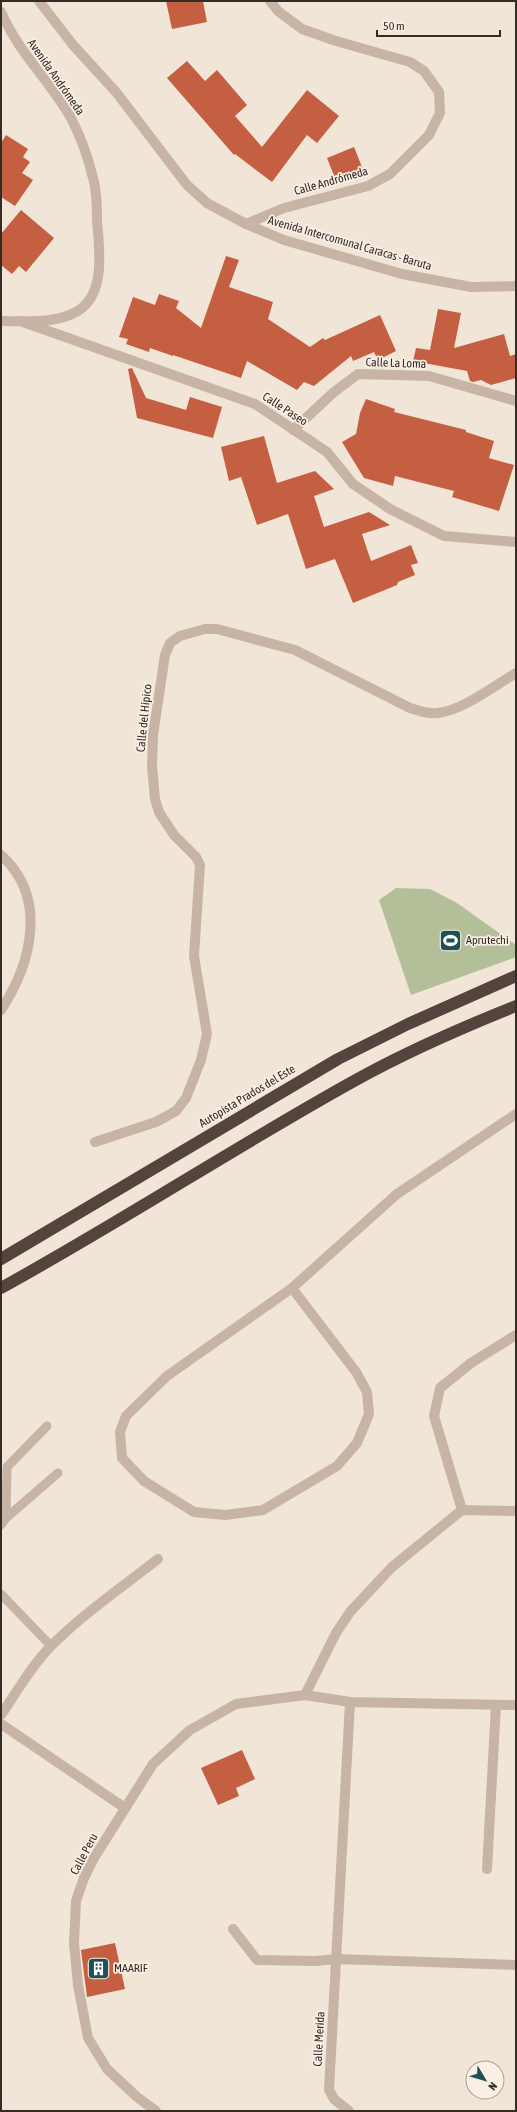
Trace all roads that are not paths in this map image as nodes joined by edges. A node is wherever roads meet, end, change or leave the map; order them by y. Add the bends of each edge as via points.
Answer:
1 (39, 1) edge
2 (270, 1) edge
3 (1, 12) edge
4 (246, 224) junction
5 (516, 286) edge
6 (1, 321) edge
7 (20, 321) junction
8 (516, 401) edge
9 (293, 430) junction
10 (516, 542) edge
11 (516, 673) edge
12 (1, 855) edge
13 (516, 976) edge
14 (516, 1006) edge
15 (1, 1010) edge
16 (516, 1114) edge
17 (95, 1142) dead end
18 (1, 1259) edge
19 (1, 1288) edge
20 (292, 1288) junction
21 (516, 1335) edge
22 (47, 1426) dead end
23 (58, 1473) dead end
24 (462, 1510) junction
25 (516, 1511) edge
26 (4, 1522) edge
27 (158, 1559) dead end
28 (1, 1594) edge
29 (51, 1646) junction
30 (305, 1695) junction
31 (350, 1702) junction
32 (496, 1705) junction
33 (516, 1705) edge
34 (1, 1715) edge
35 (1, 1724) edge
36 (125, 1808) junction
37 (487, 1869) dead end
38 (233, 1929) dead end
39 (337, 1960) junction
40 (516, 1965) edge
41 (156, 2111) edge
42 (349, 2111) edge

1 - 4 street, Avenida Intercomunal Caracas - Baruta via 73,45 116,92 187,186 207,203
2 - 4 street, Calle Andrómeda via 278,11 302,29 410,62 424,71 439,92 440,113 429,136 390,174 368,186 284,208
3 - 7 street, Avenida Andrómeda via 17,44 62,105 82,142 94,180 100,257 94,289 88,302 76,313 55,319
4 - 5 street, Avenida Intercomunal Caracas - Baruta via 284,240 402,274 471,287
6 - 7 street, Avenida Andrómeda
7 - 9 street, Calle Paseo via 255,404
8 - 9 street, Calle La Loma via 429,376 358,374 334,392
9 - 10 street, Calle Paseo via 326,452 352,484 390,509 444,536
11 - 17 street, Calle del Hípico via 451,710 427,713 410,708 295,650 211,629 192,631 170,643 165,655 153,735 155,799 159,812 174,835 200,865 194,956 206,1026 206,1042 186,1098 176,1111 156,1122
12 - 15 street via 20,877 28,894 32,917 28,952
13 - 18 highway, Autopista Prados del Este via 422,1017 338,1058
14 - 19 highway via 421,1046 354,1080 68,1251
16 - 20 street via 397,1194
20 - 20 street via 168,1376 126,1416 120,1432 122,1458 144,1481 194,1512 224,1515 262,1510 337,1466 357,1443 369,1414 367,1392 356,1372
21 - 24 street via 471,1363 440,1388 434,1416
22 - 26 lane via 7,1467
23 - 26 lane
24 - 25 street
24 - 30 street via 392,1567 350,1612 336,1633
27 - 29 street
28 - 29 lane
29 - 34 street
30 - 31 street, Calle Peru
30 - 36 street, Calle Peru via 236,1704 190,1730 153,1764
31 - 32 street, Calle Peru
31 - 39 street, Calle Merida
32 - 33 street, Calle Peru
32 - 37 street
35 - 36 street
36 - 41 street, Calle Peru via 94,1858 76,1901 74,1943 88,2038 108,2069
38 - 39 street via 257,1960
39 - 40 street
39 - 42 street, Calle Merida via 329,2090 334,2099

